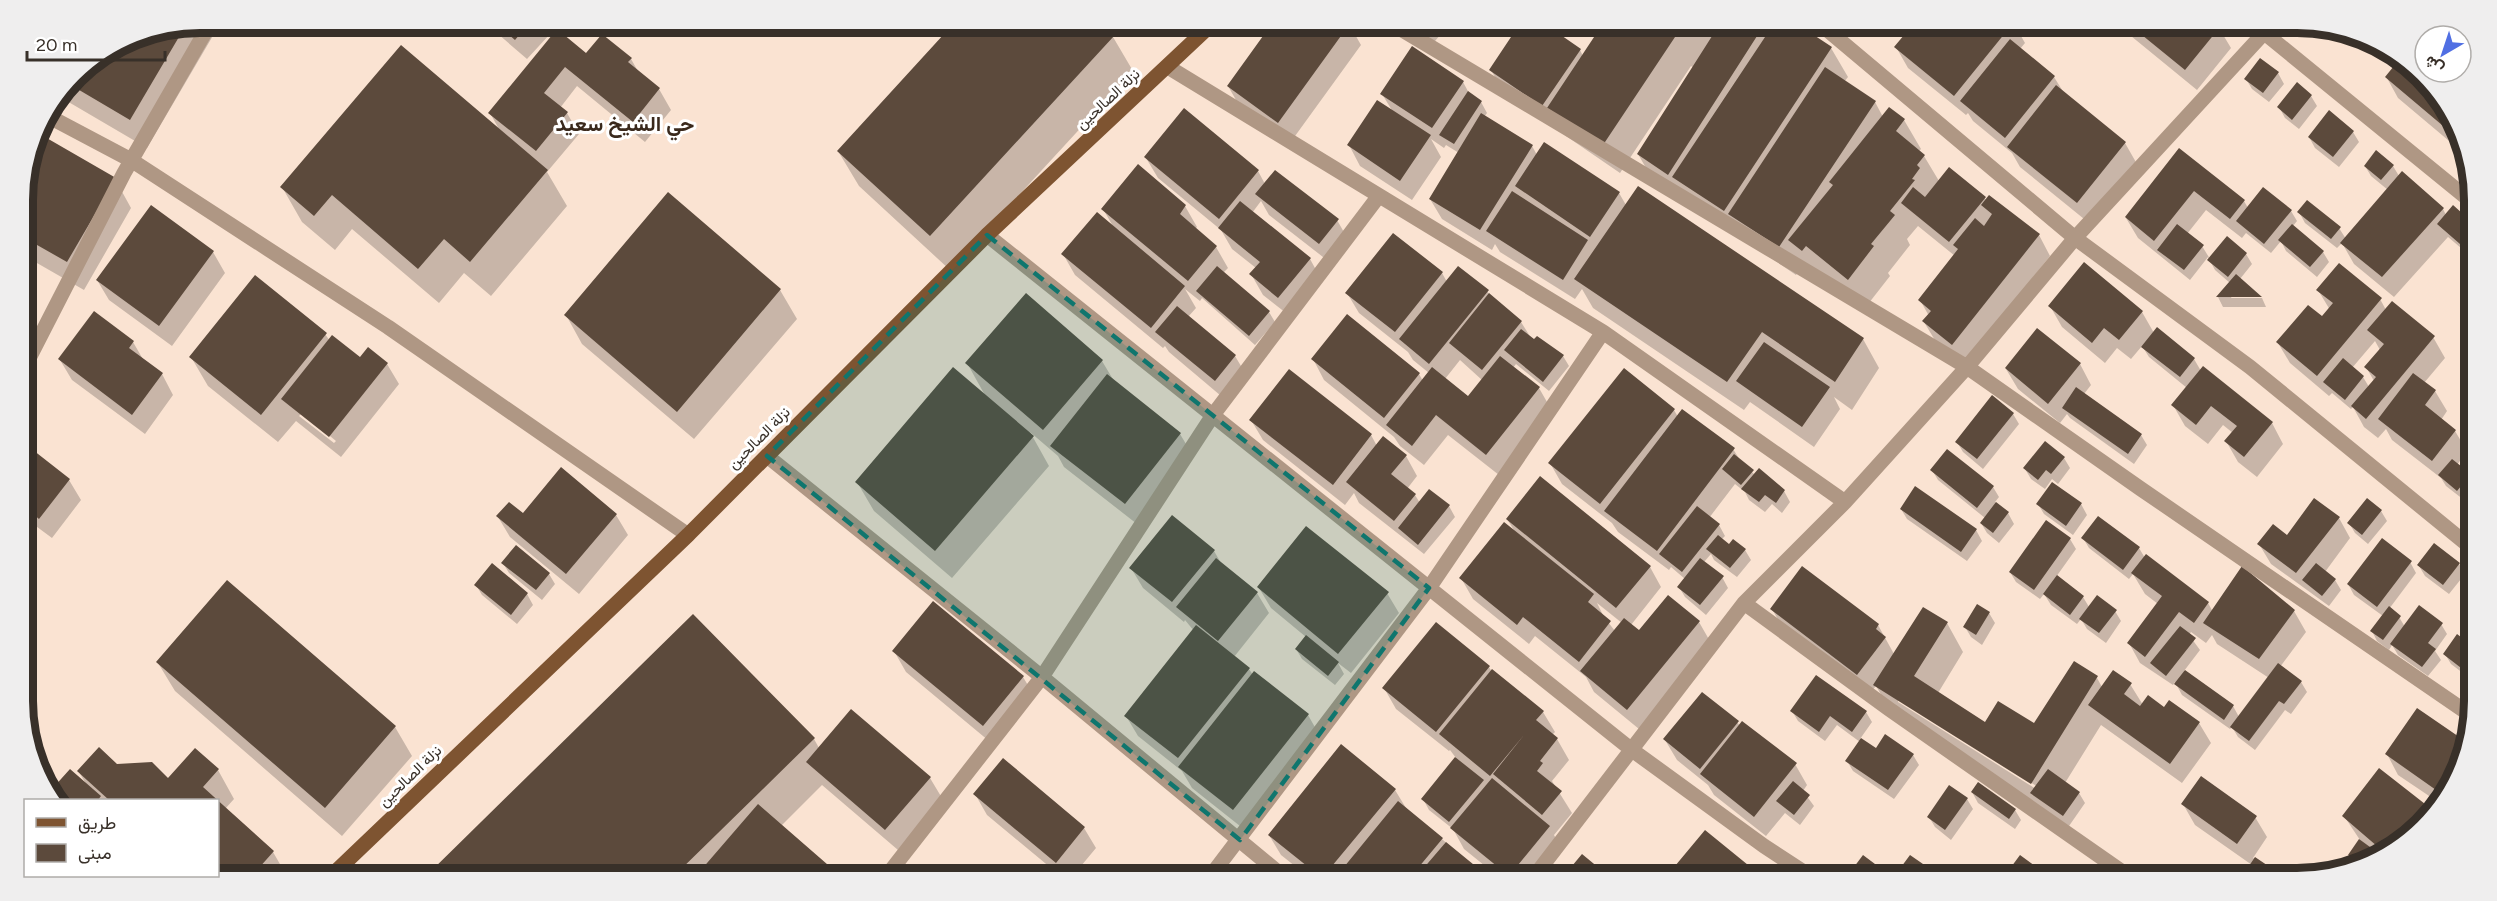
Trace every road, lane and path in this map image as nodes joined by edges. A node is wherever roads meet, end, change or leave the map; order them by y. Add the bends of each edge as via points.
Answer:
1 (205, 33) edge
2 (1203, 33) edge
3 (1407, 33) edge
4 (1831, 33) edge
5 (2265, 33) edge
6 (2276, 33) edge
7 (1168, 67) junction
8 (54, 119) edge
9 (131, 160) junction
10 (2464, 194) edge
11 (1378, 197) junction
12 (987, 235) junction
13 (2075, 238) junction
14 (1603, 332) junction
15 (33, 351) edge
16 (1967, 367) junction
17 (1213, 415) junction
18 (767, 456) junction
19 (1845, 502) junction
20 (688, 535) junction
21 (2464, 542) edge
22 (1429, 588) junction
23 (1744, 603) junction
24 (1042, 677) junction
25 (2464, 711) edge
26 (1632, 750) junction
27 (1240, 840) junction
28 (340, 868) edge
29 (893, 868) edge
30 (1217, 868) edge
31 (1273, 868) edge
32 (1541, 868) edge
33 (1795, 868) edge
34 (2117, 868) edge

1 - 9 street
2 - 7 main road, نزلة الصالحين
3 - 16 street
4 - 13 street
5 - 13 street
6 - 10 street
7 - 11 street
7 - 12 main road, نزلة الصالحين
8 - 9 street
9 - 15 street
9 - 20 street via 388,327
11 - 14 street
11 - 17 street
12 - 17 street
12 - 18 main road, نزلة الصالحين
13 - 16 street
13 - 21 street via 2250,367
14 - 19 street
14 - 22 street
16 - 19 street
16 - 25 street
17 - 22 street
17 - 24 street
18 - 20 main road, نزلة الصالحين
18 - 24 street
19 - 23 street
20 - 28 main road, نزلة الصالحين
22 - 26 street
22 - 27 street
23 - 26 street
23 - 34 street
24 - 27 street
24 - 29 street
26 - 32 street
26 - 33 street
27 - 30 street
27 - 31 street

